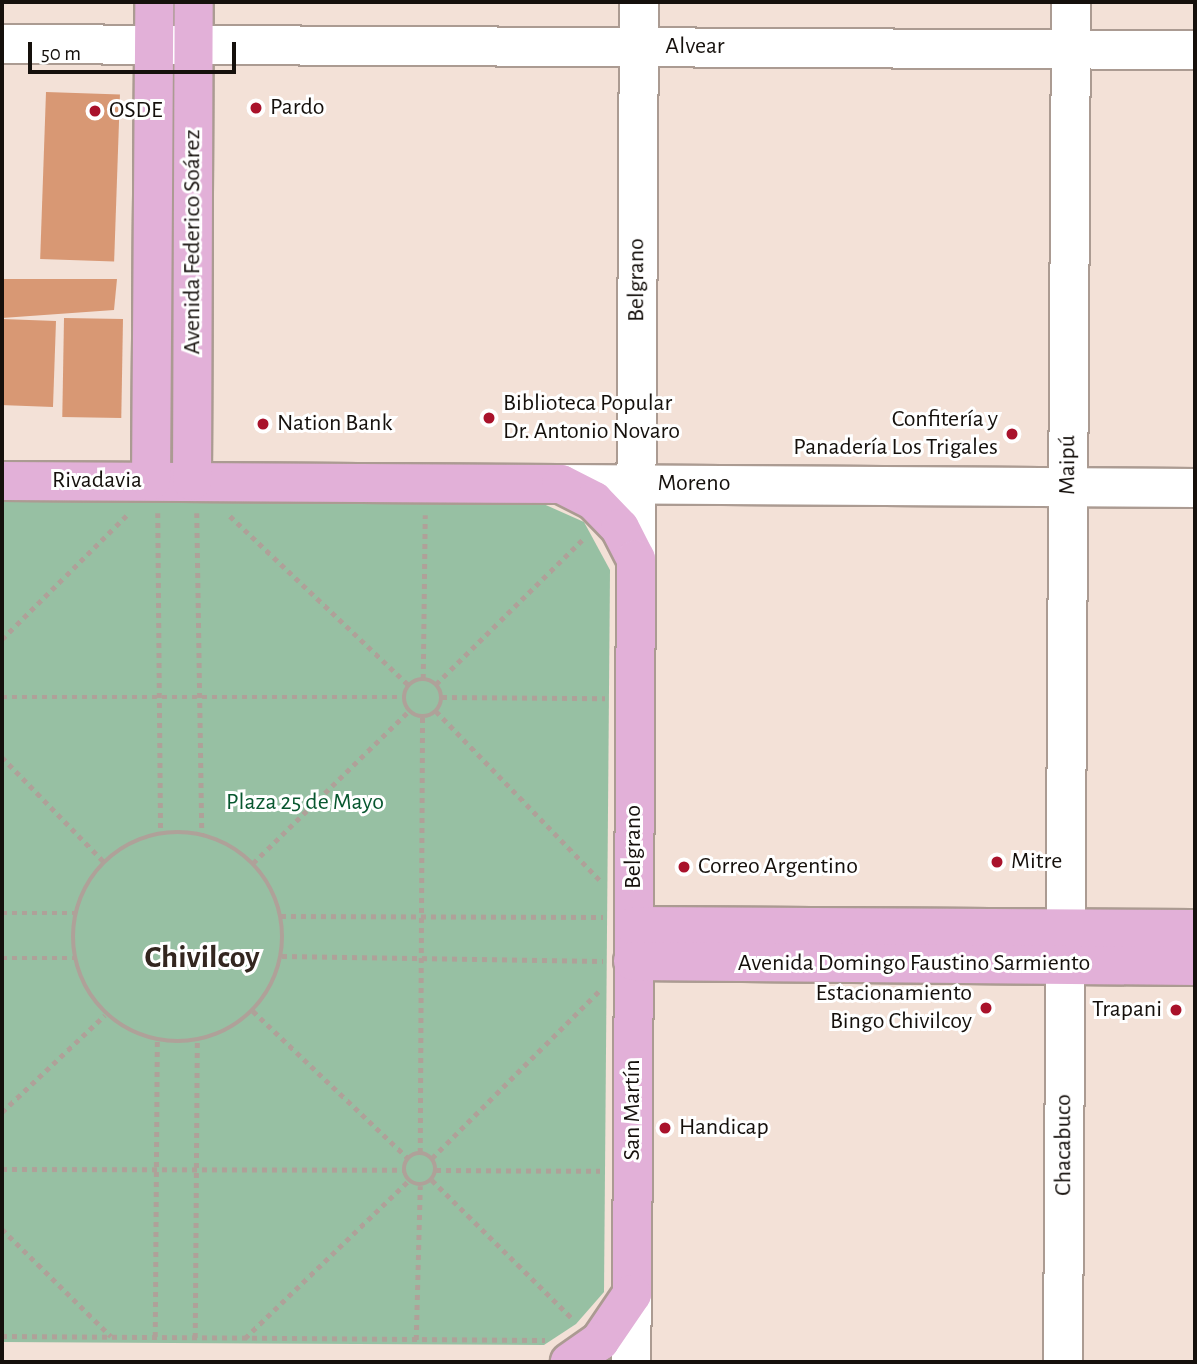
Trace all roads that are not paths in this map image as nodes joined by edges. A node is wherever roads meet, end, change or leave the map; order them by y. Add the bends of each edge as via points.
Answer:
1 (154, 2) edge
2 (194, 2) edge
3 (639, 2) edge
4 (1071, 2) edge
5 (2, 44) edge
6 (154, 44) junction
7 (194, 44) junction
8 (639, 47) junction
9 (1071, 49) junction
10 (1195, 50) edge
11 (2, 481) edge
12 (561, 484) junction
13 (636, 484) junction
14 (1068, 487) junction
15 (1195, 488) edge
16 (156, 505) junction
17 (195, 505) junction
18 (636, 559) junction
19 (1195, 929) edge
20 (612, 940) junction
21 (1065, 947) junction
22 (1195, 966) edge
23 (632, 1294) junction
24 (563, 1342) edge
25 (631, 1362) edge
26 (1063, 1362) edge

1 - 6 main road, Avenida Federico Soárez
2 - 7 main road, Avenida Federico Soárez
3 - 8 street, Belgrano
4 - 9 street, Maipú
5 - 6 street, Alvear
6 - 7 street, Alvear
6 - 16 main road, Avenida Federico Soárez
7 - 8 street, Alvear
7 - 17 main road, Avenida Federico Soárez
8 - 9 street, Alvear
8 - 13 street, Belgrano
9 - 10 street, Alvear
9 - 14 street, Maipú
11 - 16 main road, Rivadavia
12 - 13 street, Moreno
12 - 17 main road, Moreno
12 - 18 main road, Belgrano via 608,514
13 - 14 street, Moreno
13 - 18 street, Belgrano
14 - 15 street, Moreno
14 - 21 street, Maipú
16 - 17 main road, Rivadavia
18 - 20 main road, Belgrano
19 - 21 main road, Avenida Domingo Faustino Sarmiento
20 - 21 main road, Avenida Domingo Faustino Sarmiento
20 - 23 main road, San Martín
21 - 22 main road, Avenida Domingo Faustino Sarmiento
21 - 26 street, Chacabuco
23 - 24 main road via 600,1341
23 - 25 street, San Martín

